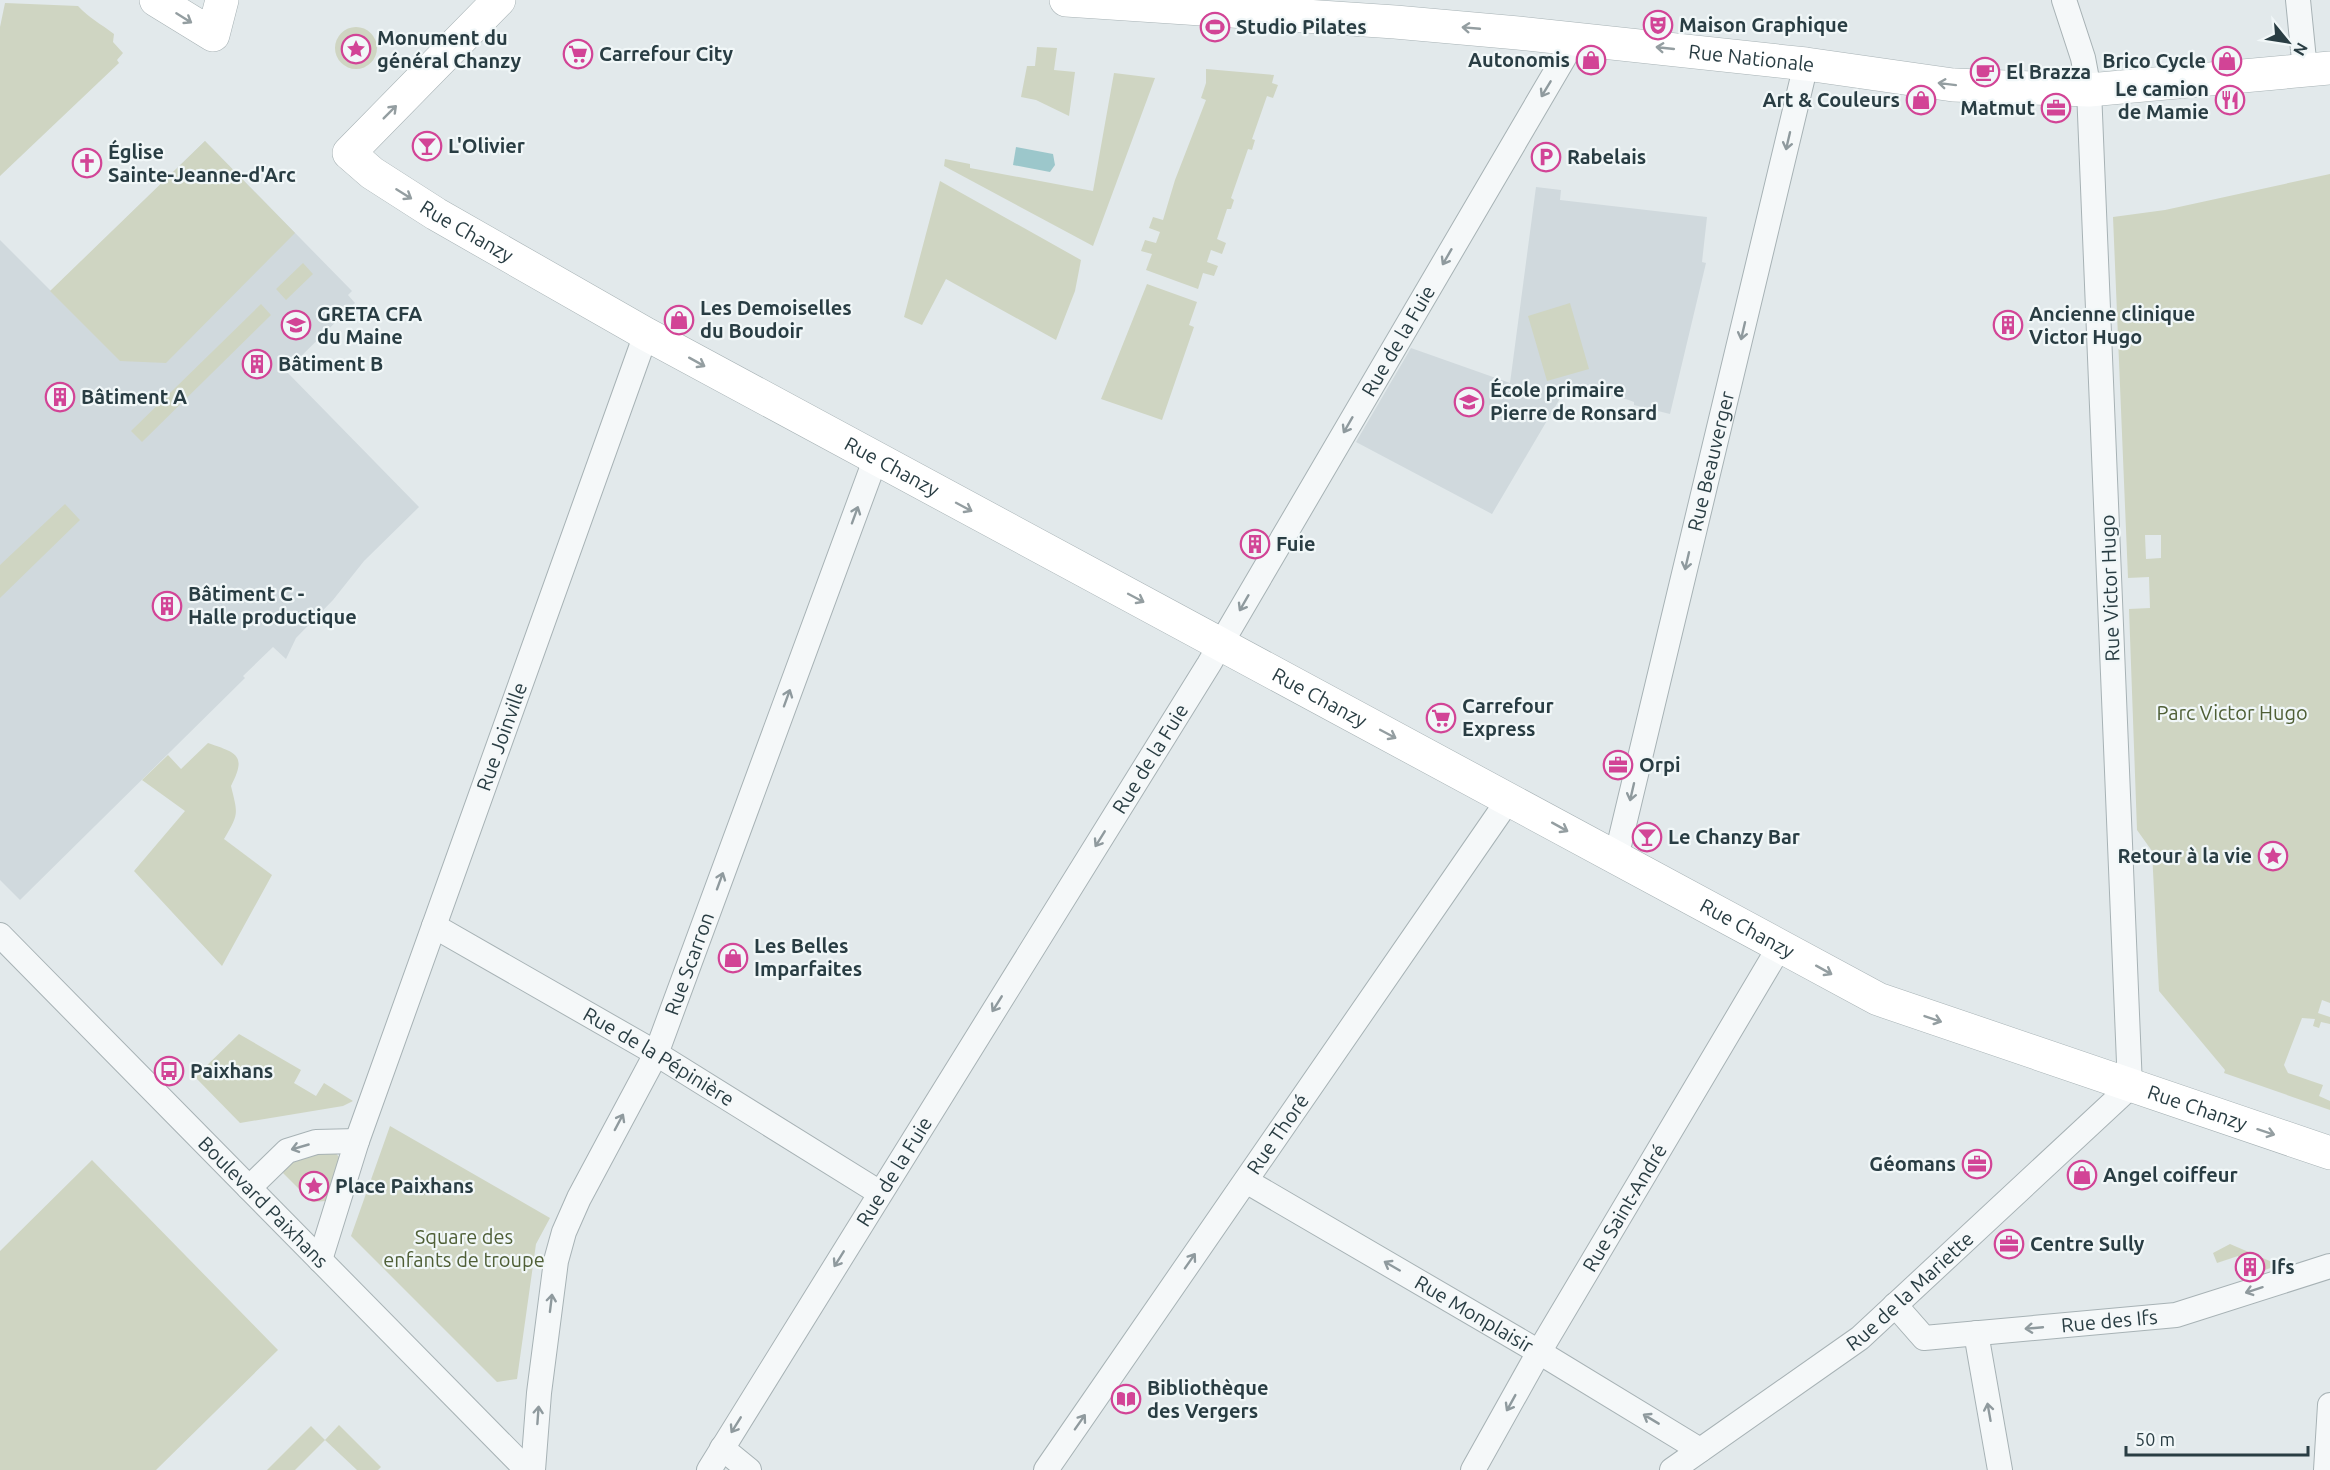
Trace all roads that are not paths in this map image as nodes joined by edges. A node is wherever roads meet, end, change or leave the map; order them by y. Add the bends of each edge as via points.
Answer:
1 (156, 0) edge
2 (222, 0) edge
3 (500, 0) edge
4 (1066, 0) edge
5 (2064, 0) edge
6 (2298, 0) edge
7 (1575, 39) junction
8 (1806, 64) junction
9 (2317, 69) edge
10 (2089, 90) junction
11 (646, 334) junction
12 (875, 460) junction
13 (1221, 643) junction
14 (1509, 799) junction
15 (1616, 858) junction
16 (434, 926) junction
17 (0, 935) edge
18 (1780, 946) junction
19 (656, 1054) junction
20 (2130, 1087) junction
21 (357, 1141) junction
22 (2330, 1153) edge
23 (1246, 1181) junction
24 (249, 1188) junction
25 (880, 1193) junction
26 (320, 1260) junction
27 (2330, 1266) edge
28 (1895, 1305) junction
29 (1976, 1333) junction
30 (1539, 1352) junction
31 (2330, 1405) edge
32 (722, 1448) junction
33 (1700, 1450) junction
34 (527, 1470) edge
35 (533, 1470) edge
36 (709, 1470) edge
37 (749, 1470) edge
38 (1046, 1470) edge
39 (1473, 1470) edge
40 (1672, 1470) edge
41 (2000, 1470) edge
42 (2326, 1470) edge

1 -> 2 main road via 213,35
3 - 11 main road, Rue Chanzy via 349,153 372,173 436,214
7 -> 4 main road, Rue Nationale via 1395,22
5 - 10 street, Rue Victor Hugo
6 - 9 street
8 -> 7 main road, Rue Nationale
7 -> 13 street, Rue de la Fuie
10 -> 8 main road, Rue Nationale via 1953,86
8 -> 15 street, Rue Beauverger
9 - 10 main road, Rue Nationale
10 - 20 street, Rue Victor Hugo
11 -> 12 main road, Rue Chanzy
11 - 16 street, Rue Joinville
12 -> 13 main road, Rue Chanzy
19 -> 12 street, Rue Scarron
13 -> 14 main road, Rue Chanzy
13 -> 25 street, Rue de la Fuie
14 -> 15 main road, Rue Chanzy
14 - 23 street, Rue Thoré
15 - 18 main road, Rue Chanzy
16 - 19 street, Rue de la Pépinière
16 - 21 street, Rue Joinville
17 - 24 street, Boulevard Paixhans
18 -> 20 main road, Rue Chanzy via 1878,999
18 - 30 street, Rue Saint-André
19 - 25 street, Rue de la Pépinière
35 -> 19 street, Rue Scarron via 556,1261 564,1232
20 -> 22 main road, Rue Chanzy
20 - 28 street, Rue de la Mariette
21 -> 24 street via 316,1142 287,1151
21 - 26 street
30 -> 23 street, Rue Monplaisir
38 -> 23 street, Rue Thoré
24 - 26 street, Boulevard Paixhans
25 -> 32 street, Rue de la Fuie
26 - 34 street, Boulevard Paixhans
27 -> 29 street, Rue des Ifs via 2176,1315
28 - 29 street, Rue des Ifs via 1924,1338
28 - 33 street, Rue de la Mariette via 1860,1338
41 -> 29 street
33 -> 30 street, Rue Monplaisir
30 -> 39 street, Rue Saint-André
31 - 42 street
32 - 36 street, Rue de la Fuie
32 - 37 street
33 - 40 street, Rue de la Mariette

